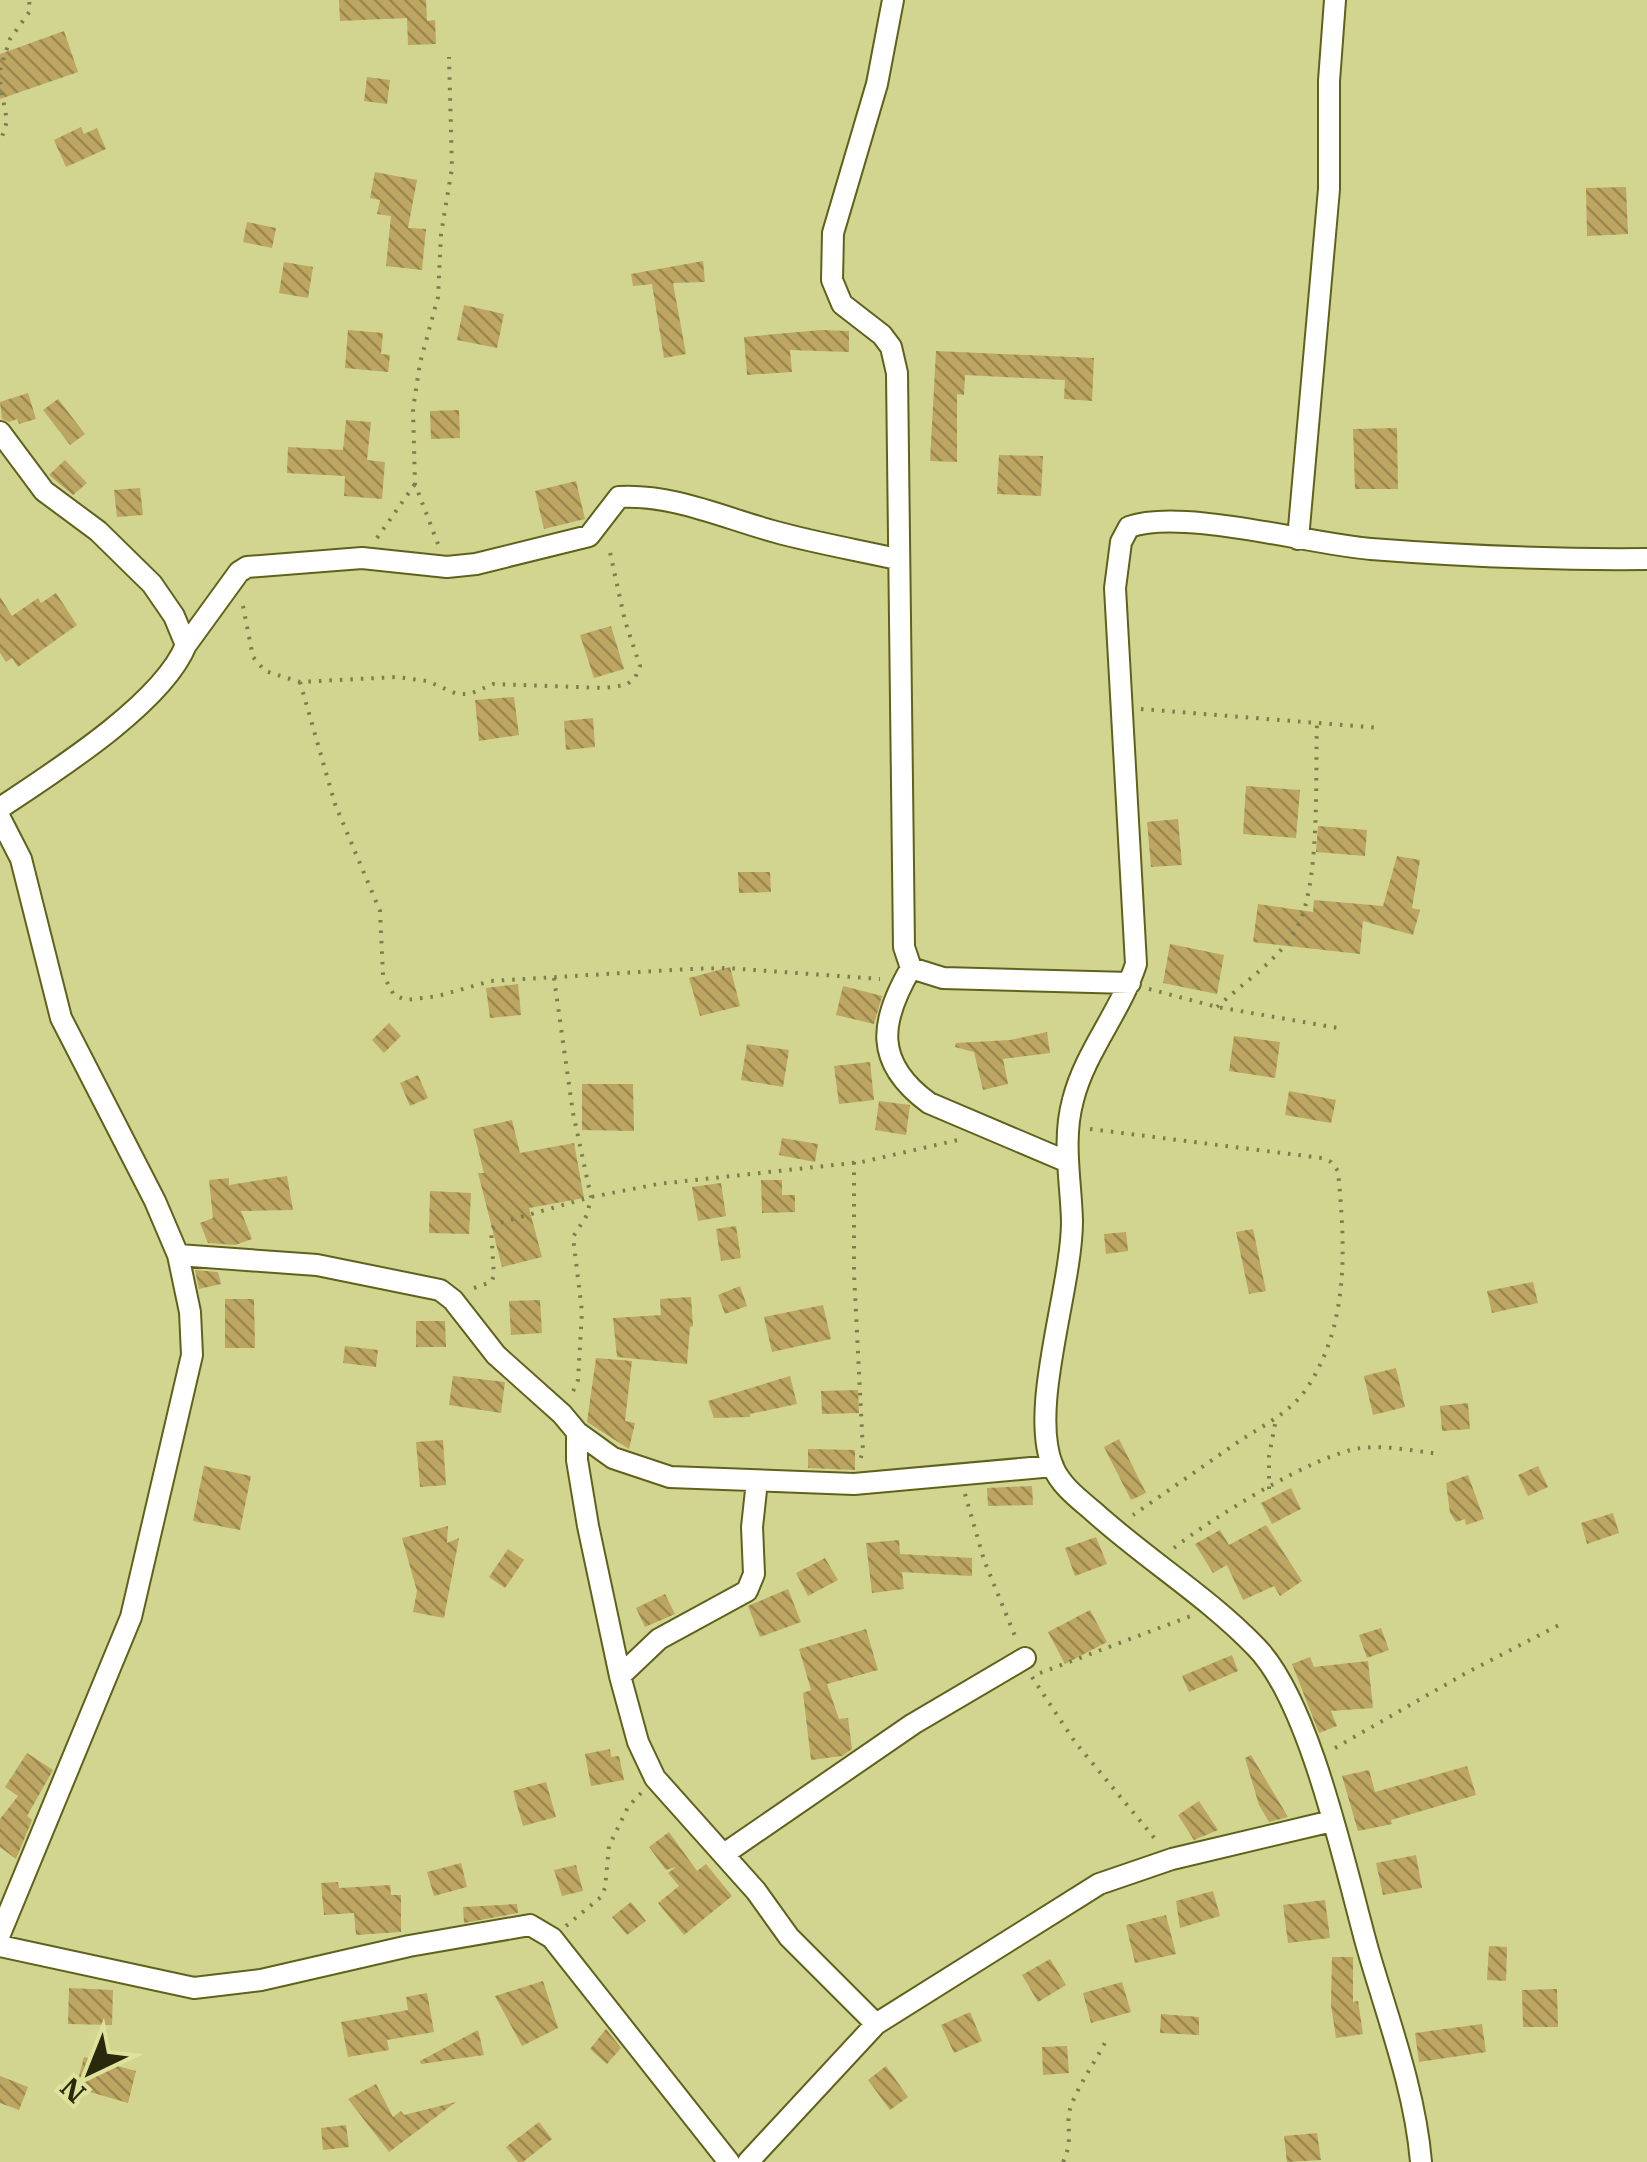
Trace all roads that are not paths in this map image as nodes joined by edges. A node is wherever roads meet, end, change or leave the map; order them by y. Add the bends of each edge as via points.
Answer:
1 (893, 0) edge
2 (1335, 0) edge
3 (0, 432) edge
4 (1298, 540) junction
5 (1647, 558) edge
6 (897, 559) junction
7 (186, 645) junction
8 (0, 808) edge
9 (0, 818) edge
10 (907, 974) junction
11 (1130, 984) junction
12 (1068, 1162) junction
13 (178, 1256) junction
14 (577, 1432) junction
15 (1052, 1466) junction
16 (757, 1481) junction
17 (1025, 1658) road end
18 (620, 1676) junction
19 (1332, 1822) junction
20 (724, 1854) junction
21 (0, 1934) edge
22 (0, 1946) edge
23 (876, 2024) junction
24 (728, 2162) edge
25 (748, 2162) edge
26 (1421, 2162) edge

1 - 6 street via 877,84 833,233 832,280 842,304 891,347 897,373
2 - 4 street via 1328,189
3 - 7 street via 44,490 152,584
4 - 5 street via 1370,549
4 - 11 street via 1145,522 1129,527 1121,542 1115,588 1137,942
6 - 7 street via 655,499 618,498 590,536 476,564 362,558 246,567
6 - 10 street
7 - 8 street via 164,682 74,758
9 - 13 street via 20,858 61,1018
10 - 11 street
10 - 12 street via 886,1022 886,1040 910,1089
11 - 12 street via 1077,1088
12 - 15 street via 1068,1274 1046,1408
13 - 14 street via 317,1266 440,1290
13 - 21 street via 192,1355 131,1617
14 - 16 street via 613,1458 670,1477
14 - 18 street via 588,1526
15 - 16 street via 854,1484
15 - 19 street via 1113,1529 1259,1649 1294,1710
16 - 18 street via 753,1582 659,1638
17 - 20 street via 913,1724
18 - 20 street via 655,1778
19 - 23 street via 1099,1884
19 - 26 street via 1418,2127
20 - 23 street via 789,1936
22 - 24 street via 194,1988 530,1925 552,1938
23 - 25 street

